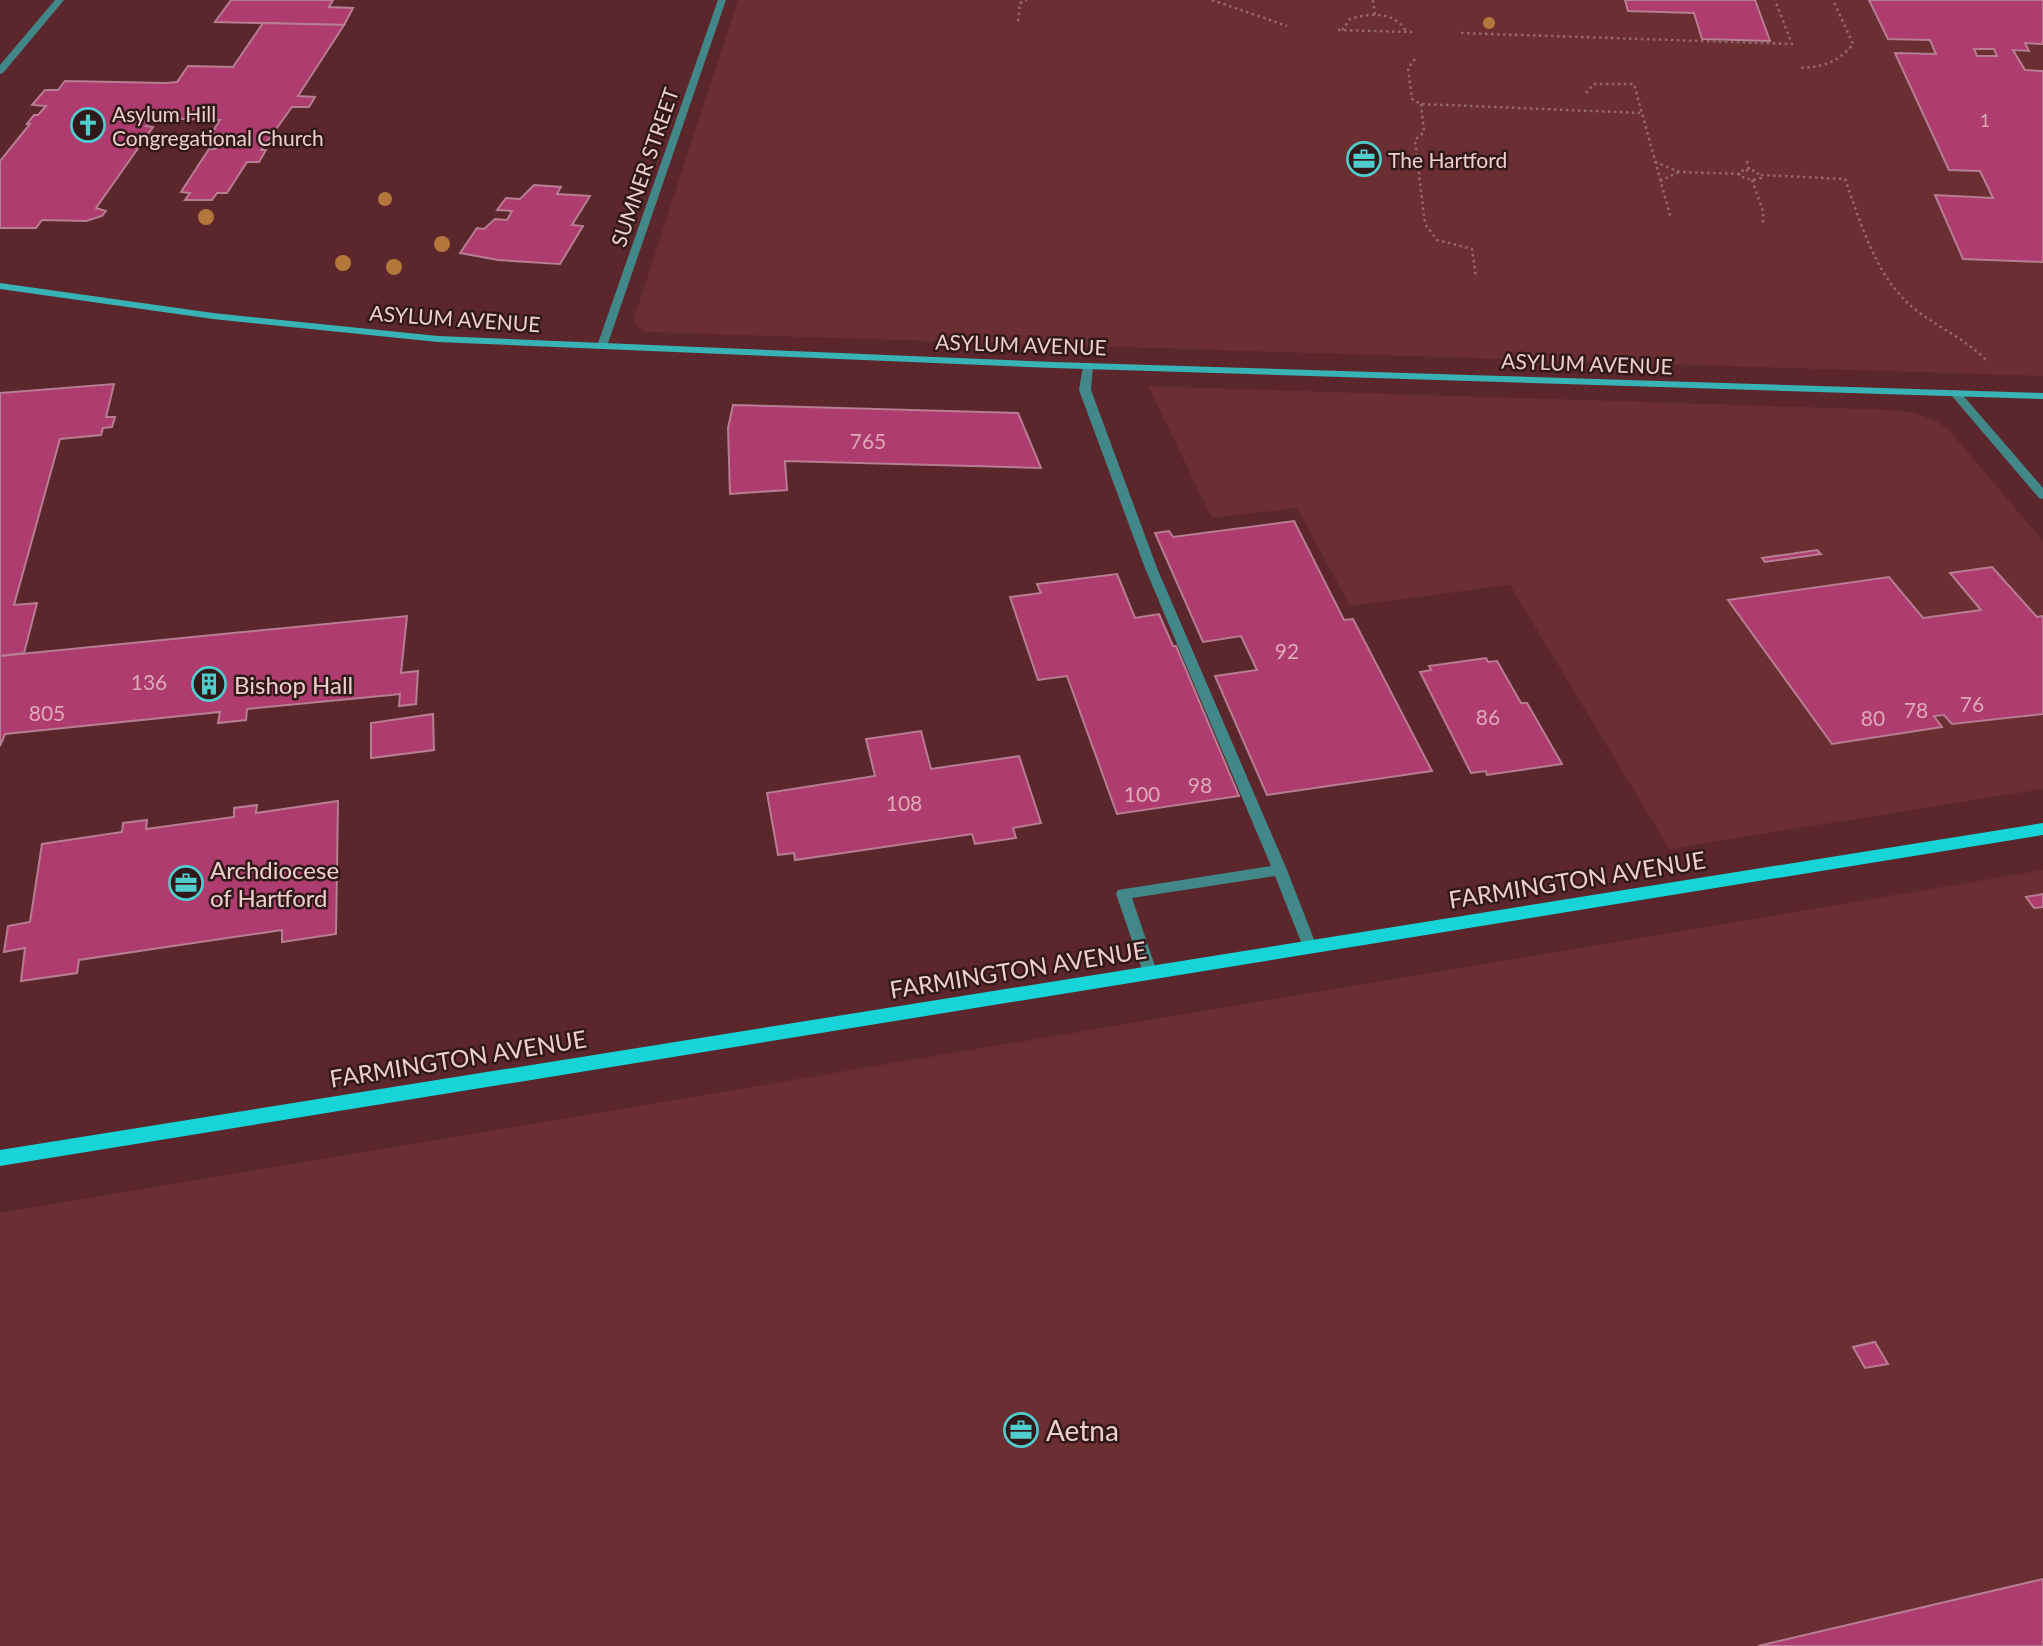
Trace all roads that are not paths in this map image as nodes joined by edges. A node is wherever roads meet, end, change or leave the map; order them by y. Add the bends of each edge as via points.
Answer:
1 (60, 0) edge
2 (722, 0) edge
3 (0, 71) edge
4 (0, 286) edge
5 (602, 346) junction
6 (1088, 366) junction
7 (1956, 394) junction
8 (2043, 396) edge
9 (2043, 495) edge
10 (2043, 829) edge
11 (1280, 870) junction
12 (1310, 947) junction
13 (1150, 972) junction
14 (0, 1158) edge

1 - 3 street
2 - 5 street, SUMNER STREET
4 - 5 main road, ASYLUM AVENUE via 213,316 438,339
5 - 6 main road, ASYLUM AVENUE
6 - 7 main road, ASYLUM AVENUE
6 - 11 street via 1085,390 1151,568
7 - 8 main road, ASYLUM AVENUE
7 - 9 street
10 - 12 main road, FARMINGTON AVENUE
11 - 12 street
11 - 13 street via 1122,894
12 - 13 main road, FARMINGTON AVENUE
13 - 14 main road, FARMINGTON AVENUE

